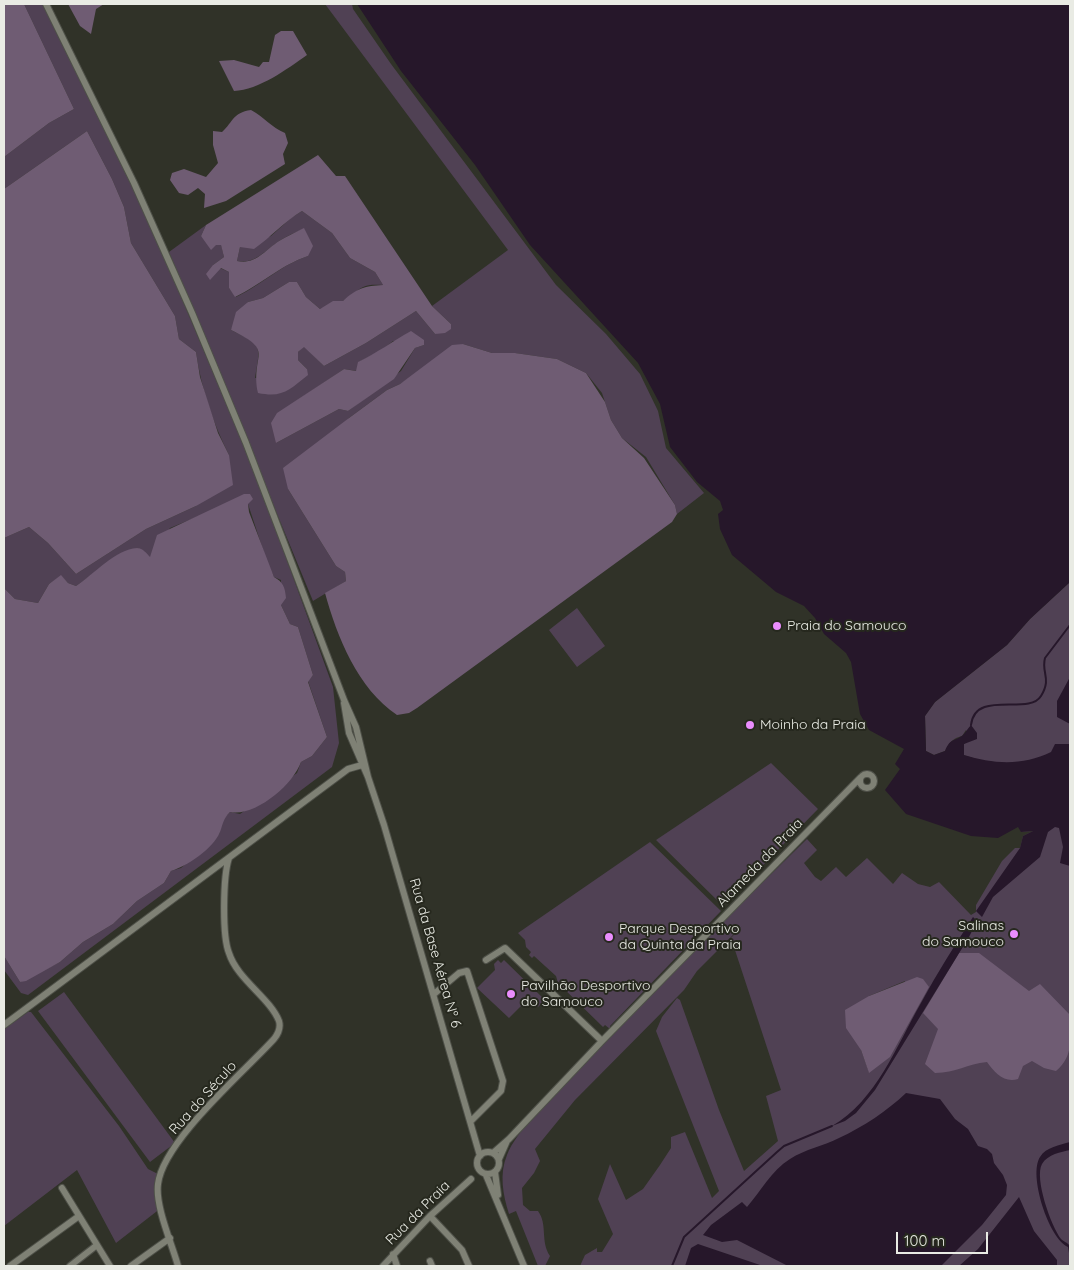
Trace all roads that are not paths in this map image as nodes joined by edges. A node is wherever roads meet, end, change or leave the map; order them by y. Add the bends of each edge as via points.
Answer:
1 (46, 4) edge
2 (344, 700) junction
3 (362, 765) junction
4 (368, 776) junction
5 (860, 778) junction
6 (864, 788) junction
7 (842, 796) junction
8 (229, 858) junction
9 (211, 871) junction
10 (225, 877) junction
11 (486, 960) dead end
12 (434, 994) junction
13 (4, 1025) edge
14 (602, 1041) junction
15 (471, 1121) junction
16 (476, 1137) junction
17 (507, 1141) junction
18 (490, 1152) junction
19 (480, 1156) junction
20 (499, 1159) junction
21 (496, 1172) junction
22 (486, 1175) junction
23 (471, 1179) dead end
24 (62, 1188) dead end
25 (498, 1202) junction
26 (79, 1216) junction
27 (430, 1216) junction
28 (170, 1238) junction
29 (97, 1246) junction
30 (393, 1254) junction
31 (10, 1266) edge
32 (70, 1266) edge
33 (110, 1266) edge
34 (131, 1266) edge
35 (178, 1266) edge
36 (383, 1266) edge
37 (397, 1266) edge
38 (469, 1266) edge
39 (524, 1266) edge

1 - 2 street via 134,183 192,314 250,452
2 - 3 street via 346,721
2 - 4 street via 356,727
3 - 4 street
3 - 8 street via 348,769
4 - 12 street, Rua da Base Aérea Nº 6
5 - 6 street
5 - 6 street via 866,774 873,778 872,786
5 - 7 street, Alameda da Praia
6 - 7 street, Alameda da Praia via 853,788
7 - 14 street, Alameda da Praia
8 - 9 street
8 - 10 street, Rua do Século
9 - 10 street
9 - 13 street
10 - 28 street, Rua do Século via 229,954 279,1024 277,1036 198,1118 162,1169 158,1194
11 - 14 street via 505,948
12 - 15 street, Rua da Base Aérea Nº 6
12 - 15 street via 467,971 503,1081 501,1090
14 - 17 street, Alameda da Praia
15 - 16 street, Rua da Base Aérea Nº 6
16 - 18 street
16 - 19 street
17 - 18 street
17 - 20 street
18 - 19 street
18 - 20 street
19 - 22 street via 477,1166
20 - 21 street via 500,1166
21 - 22 street
21 - 25 street
22 - 25 street
23 - 27 street, Rua da Praia
24 - 26 street
25 - 39 street
26 - 29 street
26 - 31 street
27 - 30 street, Rua da Praia
27 - 38 street via 462,1250
28 - 34 street
28 - 35 street, Rua do Século
29 - 32 street
29 - 33 street
30 - 36 street, Rua da Praia
30 - 37 street

